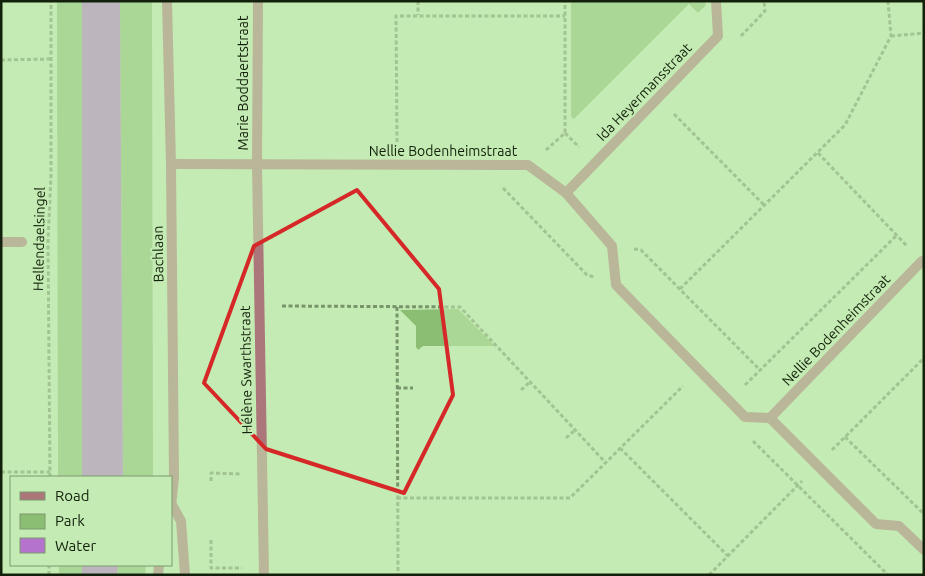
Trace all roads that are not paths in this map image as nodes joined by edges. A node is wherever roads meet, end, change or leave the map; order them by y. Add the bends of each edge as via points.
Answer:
1 (167, 1) edge
2 (258, 1) edge
3 (716, 1) edge
4 (170, 164) junction
5 (256, 165) junction
6 (566, 193) junction
7 (1, 242) edge
8 (22, 242) dead end
9 (922, 261) road end
10 (770, 418) junction
11 (172, 506) edge
12 (924, 550) edge
13 (264, 571) edge
14 (185, 575) edge

1 - 4 street, Bachlaan
2 - 5 street, Marie Boddaertstraat
3 - 6 street, Ida Heyermansstraat via 718,36
4 - 5 street, Nellie Bodenheimstraat
4 - 11 street, Bachlaan
5 - 6 street, Nellie Bodenheimstraat via 528,165
5 - 13 street, Hélène Swarthstraat
6 - 10 street, Nellie Bodenheimstraat via 612,246 616,285 745,417
7 - 8 street
9 - 10 street, Nellie Bodenheimstraat
10 - 12 street via 876,524 899,526
11 - 14 street, Bachlaan via 181,521

